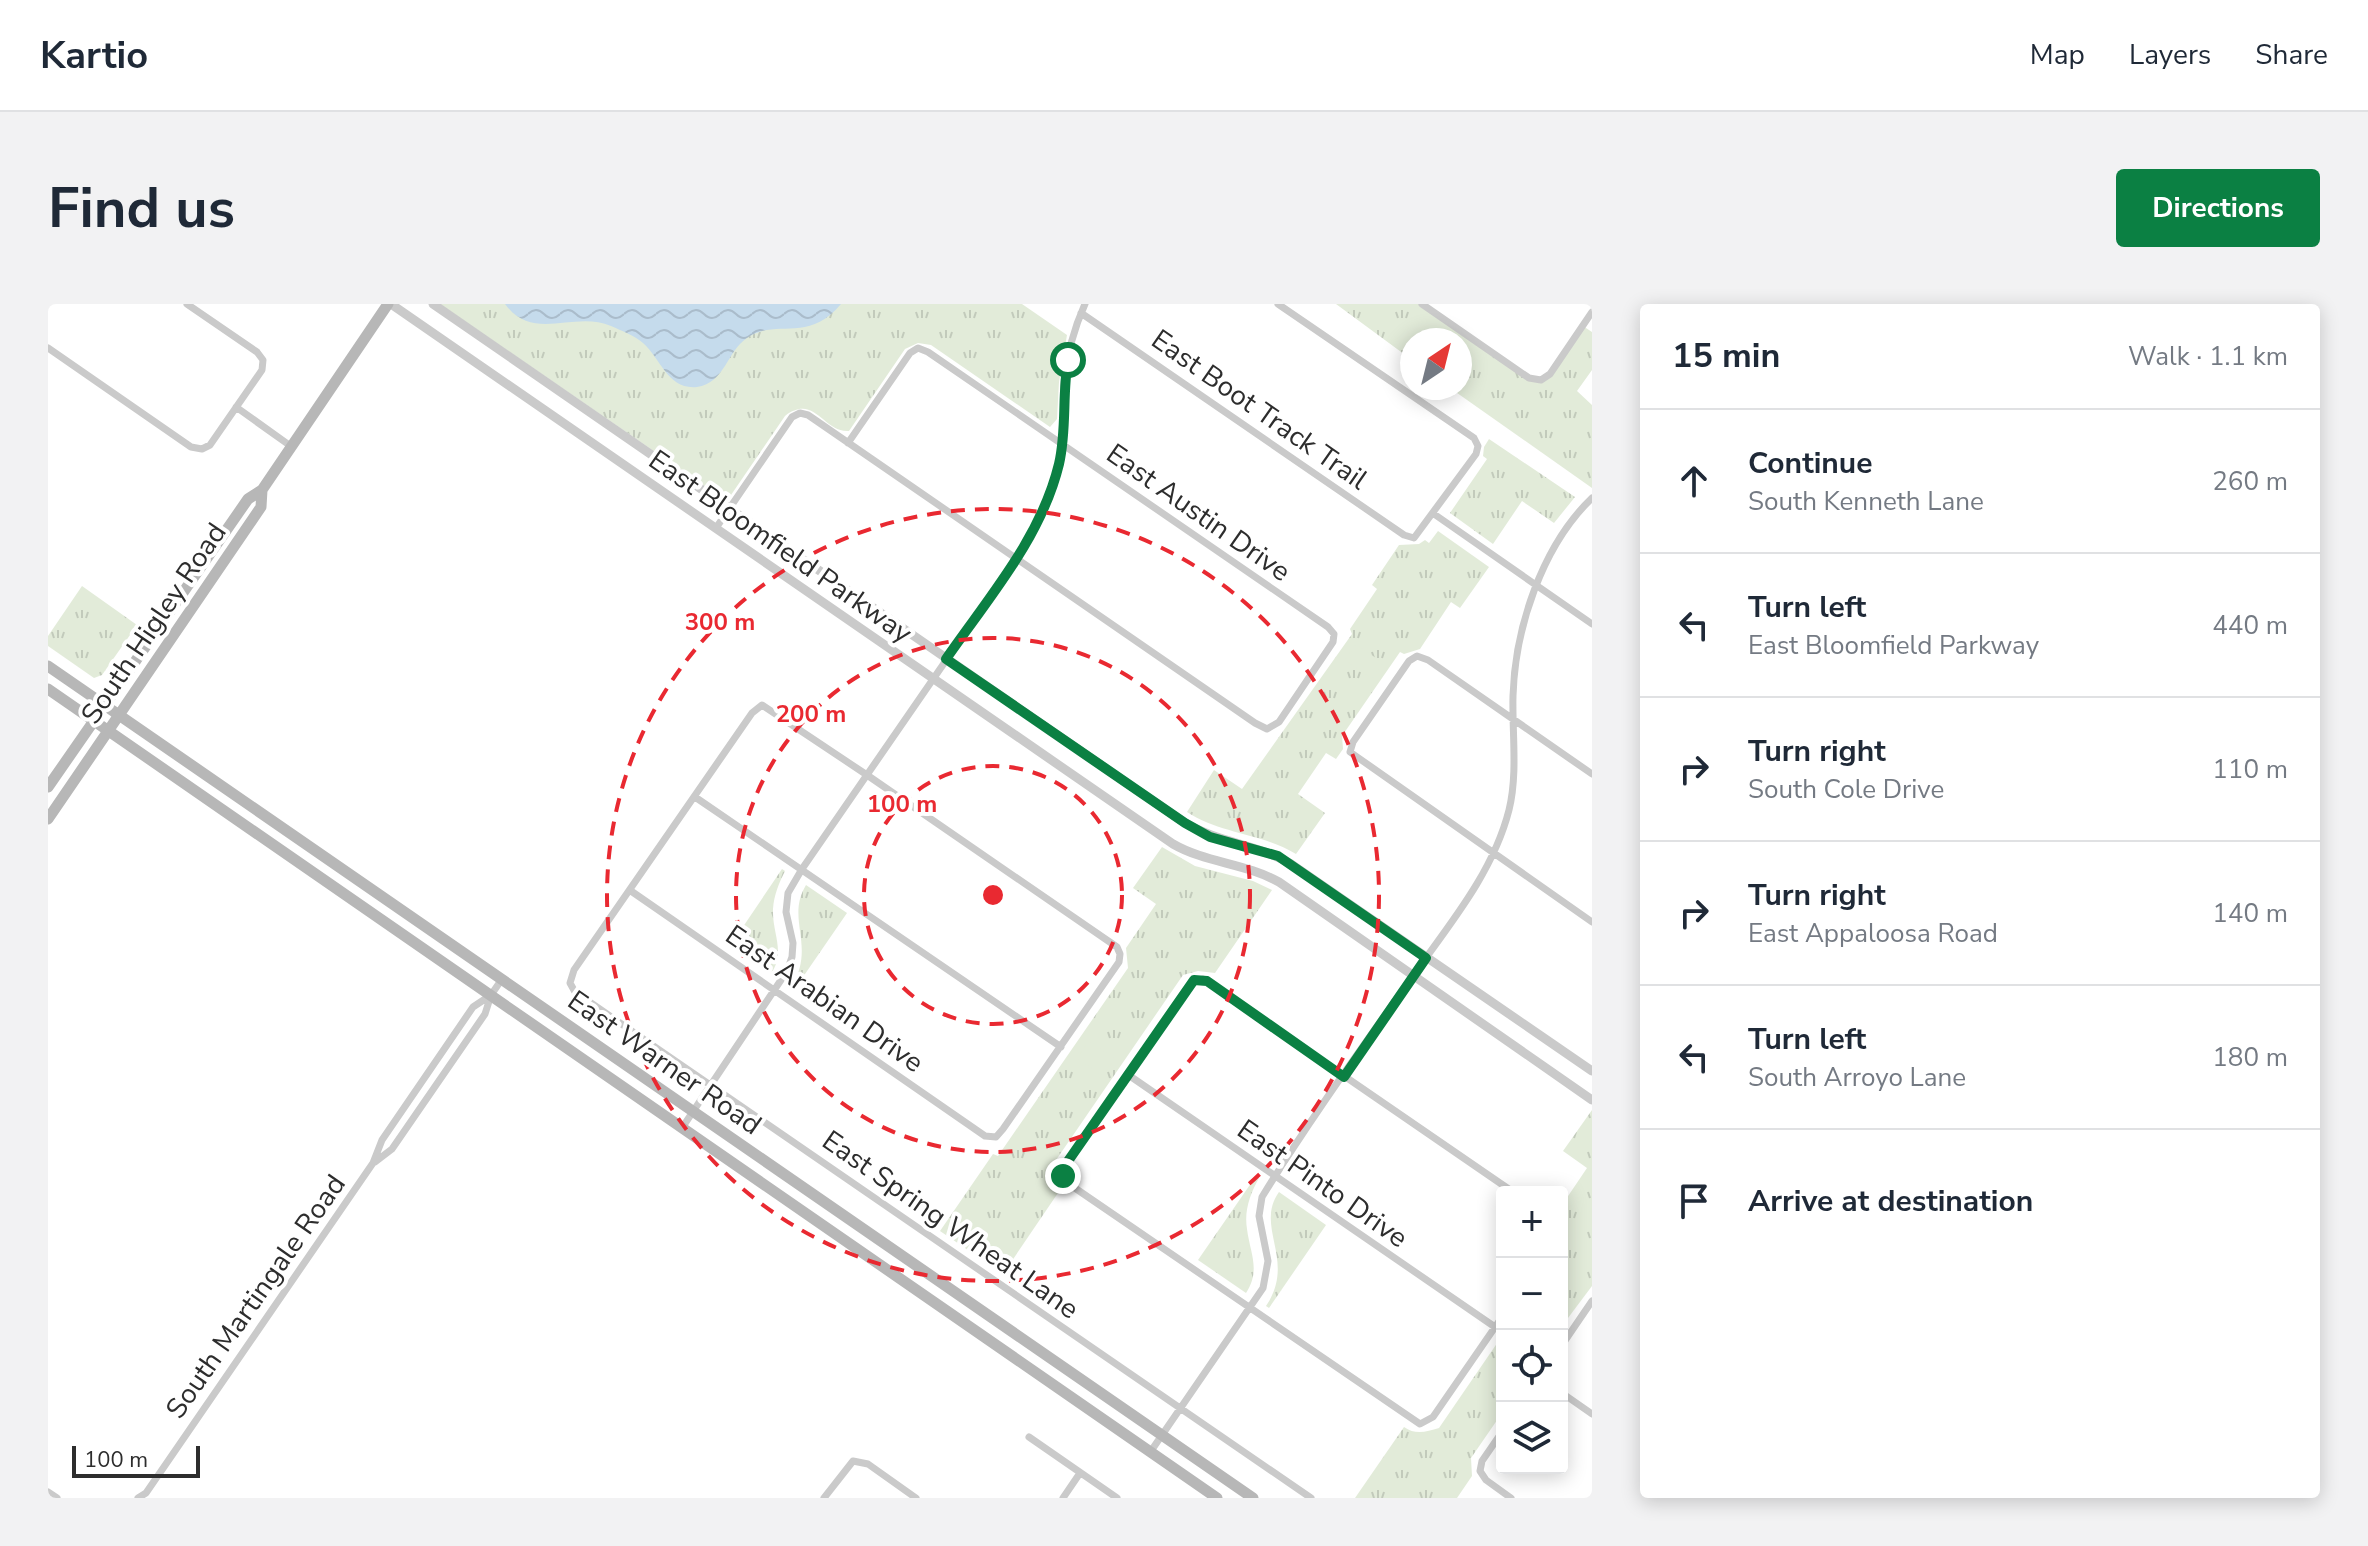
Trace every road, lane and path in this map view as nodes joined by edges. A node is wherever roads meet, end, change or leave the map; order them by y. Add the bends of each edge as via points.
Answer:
1 (187, 304) edge
2 (390, 304) edge
3 (433, 304) edge
4 (1085, 304) edge
5 (1278, 304) edge
6 (1422, 304) edge
7 (1592, 312) edge
8 (1081, 313) junction
9 (48, 348) edge
10 (236, 407) junction
11 (848, 443) junction
12 (1063, 444) junction
13 (292, 447) junction
14 (262, 490) junction
15 (1592, 498) edge
16 (729, 508) junction
17 (1434, 514) junction
18 (716, 528) junction
19 (1016, 559) junction
20 (1535, 585) junction
21 (1592, 624) edge
22 (946, 659) junction
23 (48, 666) edge
24 (934, 678) junction
25 (48, 689) edge
26 (104, 705) junction
27 (120, 716) junction
28 (1513, 719) junction
29 (94, 720) junction
30 (109, 731) junction
31 (1592, 774) edge
32 (867, 775) junction
33 (48, 787) edge
34 (695, 797) junction
35 (48, 819) edge
36 (1494, 854) junction
37 (326, 859) junction
38 (802, 869) junction
39 (315, 875) junction
40 (631, 891) junction
41 (1592, 922) edge
42 (1426, 958) junction
43 (1413, 975) junction
44 (502, 979) junction
45 (776, 989) junction
46 (491, 995) junction
47 (1061, 1047) junction
48 (1592, 1071) edge
49 (1127, 1074) junction
50 (1344, 1077) junction
51 (710, 1084) junction
52 (1592, 1100) edge
53 (692, 1111) junction
54 (682, 1128) junction
55 (373, 1163) junction
56 (1275, 1176) junction
57 (1504, 1186) edge
58 (956, 1293) junction
59 (1592, 1301) edge
60 (1251, 1307) junction
61 (944, 1311) junction
62 (1495, 1327) joint
63 (1568, 1336) edge
64 (1568, 1397) edge
65 (1181, 1409) junction
66 (1592, 1414) edge
67 (1162, 1435) junction
68 (1029, 1437) dead end
69 (1496, 1441) edge
70 (1151, 1451) junction
71 (1080, 1473) junction
72 (48, 1492) edge
73 (143, 1496) edge
74 (828, 1497) edge
75 (57, 1498) edge
76 (916, 1498) edge
77 (1063, 1498) edge
78 (1117, 1498) edge
79 (1217, 1498) edge
80 (1253, 1498) edge
81 (1311, 1498) edge
82 (1511, 1498) edge

1 - 10 street via 257,352 263,363
2 - 13 main road, South Higley Road
2 - 18 street, East Bloomfield Parkway
3 - 16 street, East Bloomfield Parkway
4 - 8 street
5 - 17 street via 1474,438 1476,454
6 - 7 street via 1529,378 1541,380 1586,328
8 - 12 street via 1064,382
8 - 17 street, East Boot Track Trail via 1404,535 1414,538
9 - 10 street via 193,448 210,445
10 - 13 street
11 - 12 street, East Austin Drive via 918,348
11 - 16 street via 808,415 792,417
11 - 19 street
12 - 19 street via 1044,510
12 - 19 street, East Austin Drive via 1328,627 1333,642 1279,722 1267,729
13 - 14 main road, South Higley Road
14 - 26 main road, South Higley Road via 248,499
14 - 27 main road, South Higley Road via 261,507
15 - 20 street via 1565,530
16 - 18 street
16 - 22 street, East Bloomfield Parkway
17 - 20 street
18 - 24 street, East Bloomfield Parkway
19 - 22 street
20 - 21 street
20 - 28 street via 1523,630
22 - 24 street
22 - 42 street, East Bloomfield Parkway via 1193,828 1278,856
23 - 26 main road, East Warner Road
24 - 32 street
24 - 43 street, East Bloomfield Parkway via 1173,844 1264,874
25 - 29 main road, East Warner Road
26 - 27 main road, East Warner Road
26 - 29 main road, South Higley Road
27 - 30 main road, South Higley Road
27 - 37 main road, East Warner Road
28 - 31 street
28 - 36 street via 1510,807
28 - 36 street via 1417,656 1350,752
29 - 30 main road, East Warner Road
29 - 33 main road, South Higley Road
30 - 35 main road, South Higley Road
30 - 39 main road, East Warner Road
32 - 34 street via 762,705
32 - 38 street
32 - 47 street via 1117,947 1119,962
34 - 38 street
34 - 40 street
36 - 41 street
36 - 42 street
37 - 39 main road
37 - 44 main road, East Warner Road
38 - 45 street via 788,893 792,957
38 - 47 street
39 - 46 main road, East Warner Road
40 - 45 street, East Arabian Drive
40 - 51 street, East Spring Wheat Lane via 570,983 575,992
42 - 43 street
42 - 48 street, East Bloomfield Parkway
43 - 50 street
43 - 52 street, East Bloomfield Parkway
44 - 46 street, South Martingale Road
44 - 53 main road, East Warner Road
45 - 47 street, East Arabian Drive via 985,1136 996,1137
45 - 51 street
46 - 54 main road, East Warner Road
46 - 55 street, South Martingale Road via 485,1014 392,1149
46 - 55 street, South Martingale Road via 473,1007 382,1140
49 - 50 street via 1198,979
49 - 56 street, East Pinto Drive
49 - 60 street via 1063,1176
50 - 56 street
50 - 57 street
51 - 53 street
51 - 65 street, East Spring Wheat Lane
53 - 54 street
53 - 58 main road, East Warner Road
54 - 61 main road, East Warner Road
55 - 73 street, South Martingale Road
56 - 60 street via 1262,1197 1259,1216 1268,1274
56 - 62 street, East Pinto Drive
58 - 61 main road
58 - 67 main road, East Warner Road
59 - 63 street
60 - 62 street via 1414,1422 1425,1423
60 - 65 street
61 - 70 main road, East Warner Road
64 - 66 street
65 - 67 street
65 - 81 street, East Spring Wheat Lane
67 - 70 street
67 - 80 main road, East Warner Road
68 - 71 street
69 - 82 street via 1480,1471
70 - 79 main road, East Warner Road
71 - 77 street
71 - 78 street
72 - 75 street
74 - 76 street via 853,1461 868,1464

